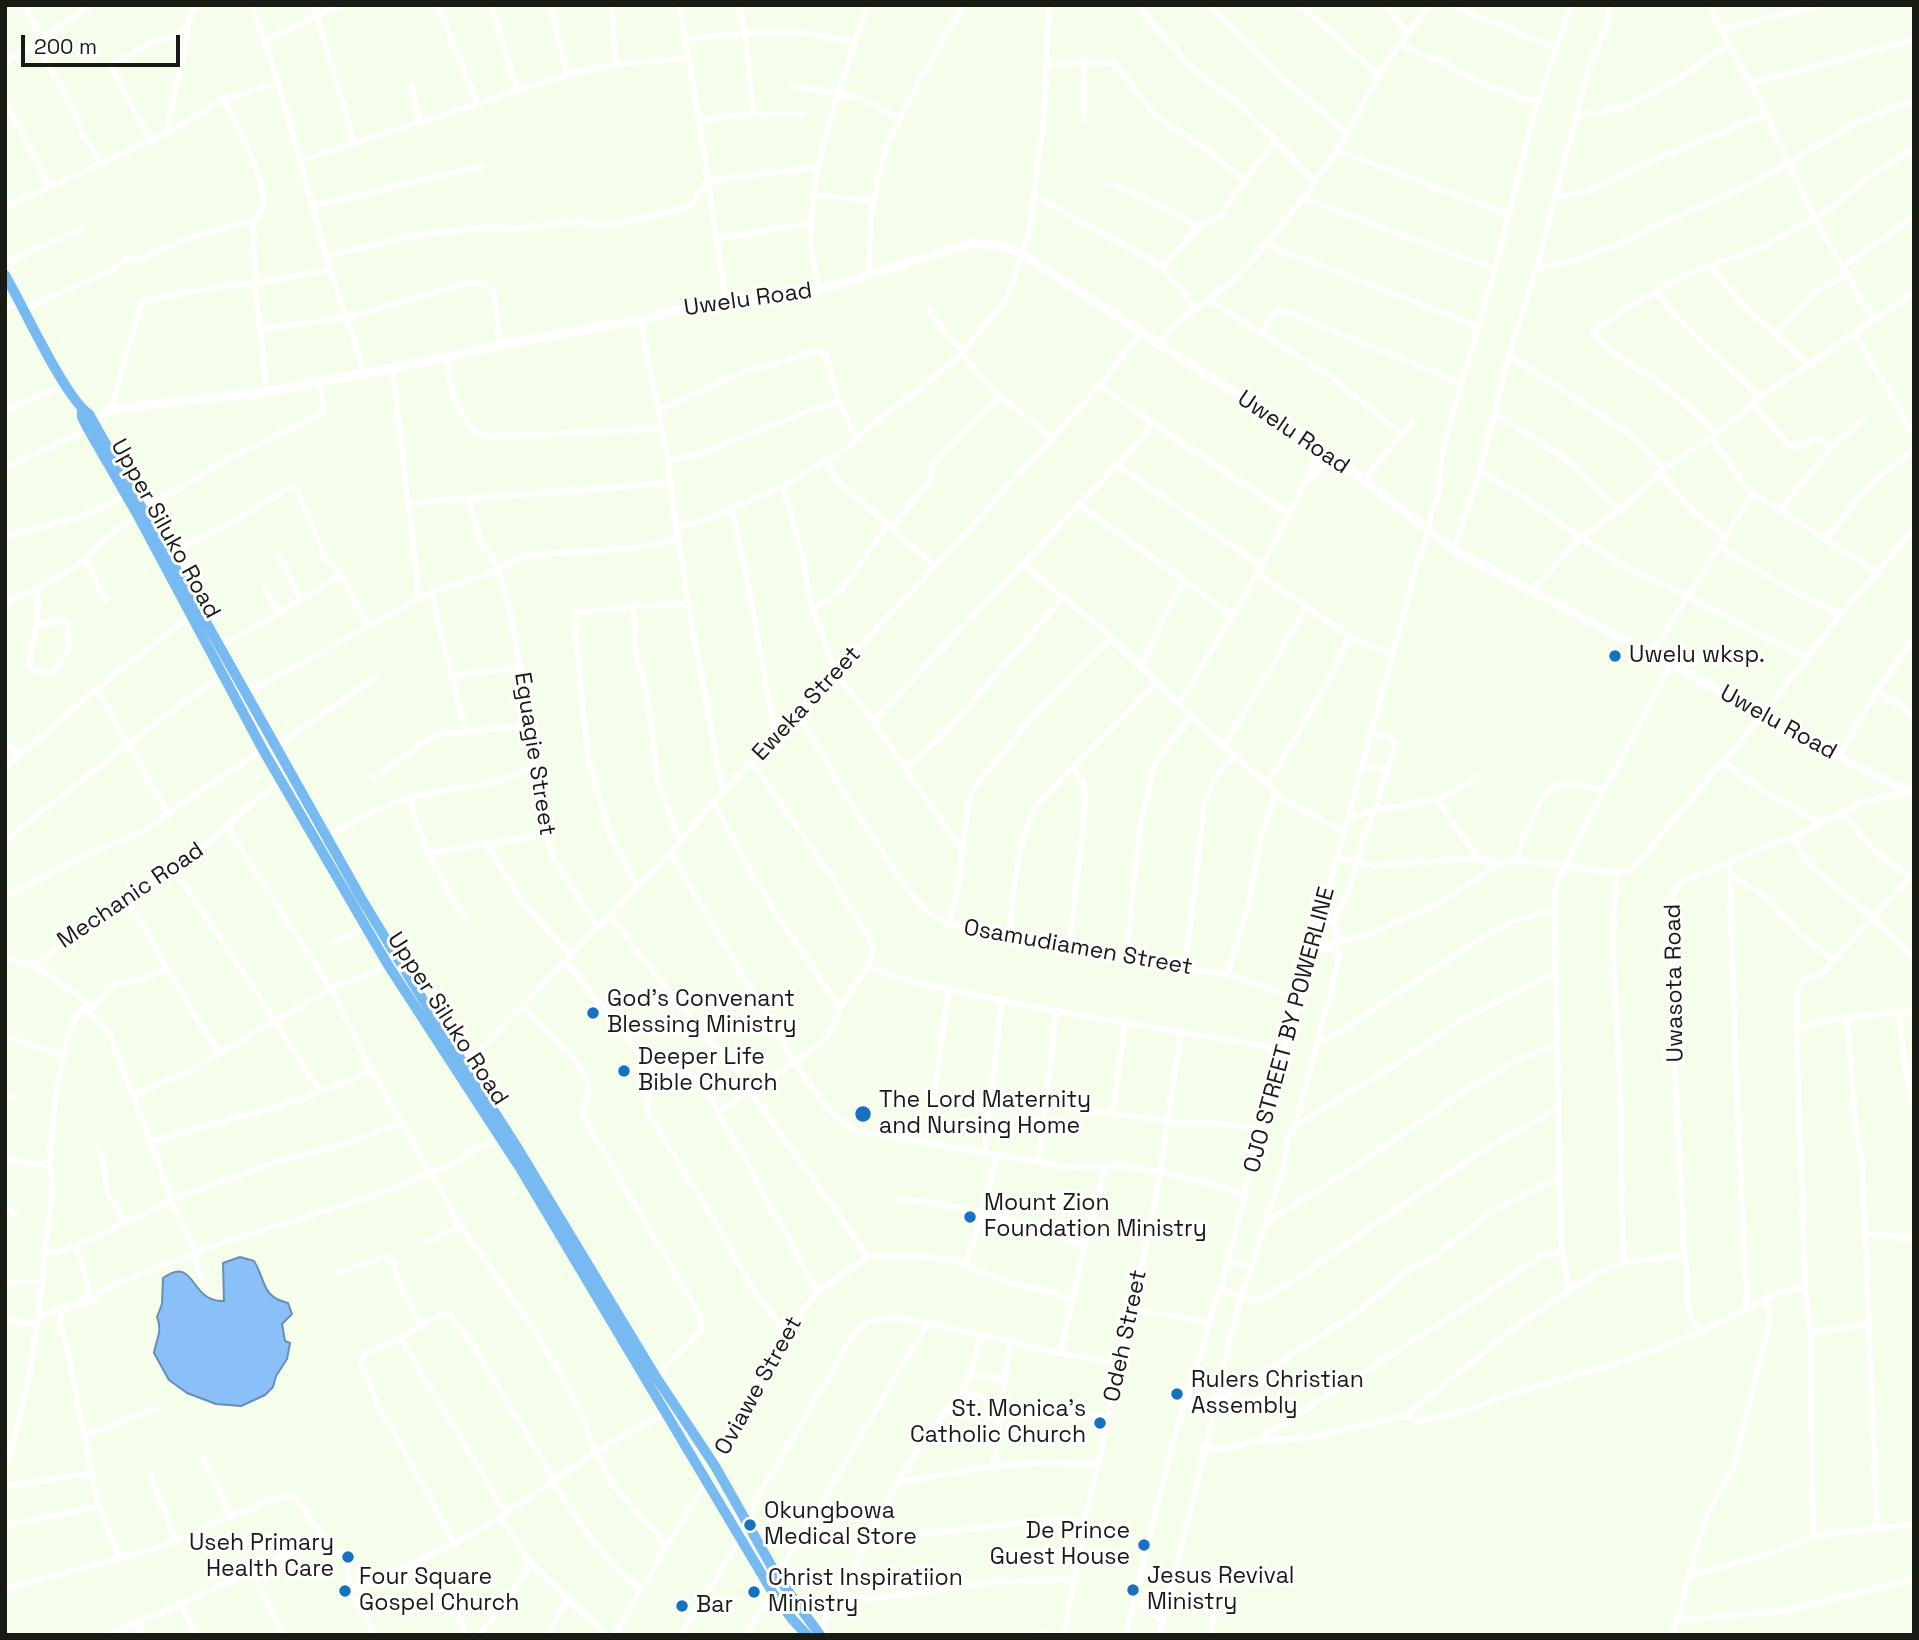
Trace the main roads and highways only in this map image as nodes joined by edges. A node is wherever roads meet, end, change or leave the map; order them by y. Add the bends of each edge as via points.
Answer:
1 (5, 275) edge
2 (91, 425) junction
3 (140, 512) junction
4 (460, 1069) junction
5 (807, 1635) edge
6 (821, 1635) edge

1 - 2 main road, Upper Siluko Road via 65,385 89,414
2 - 3 main road, Upper Siluko Road
2 - 3 main road, Upper Siluko Road via 126,495
3 - 4 main road, Upper Siluko Road
3 - 4 main road, Upper Siluko Road via 263,750 388,965
4 - 5 main road, Upper Siluko Road via 773,1592
4 - 6 main road, Upper Siluko Road via 517,1147 715,1466 777,1576

